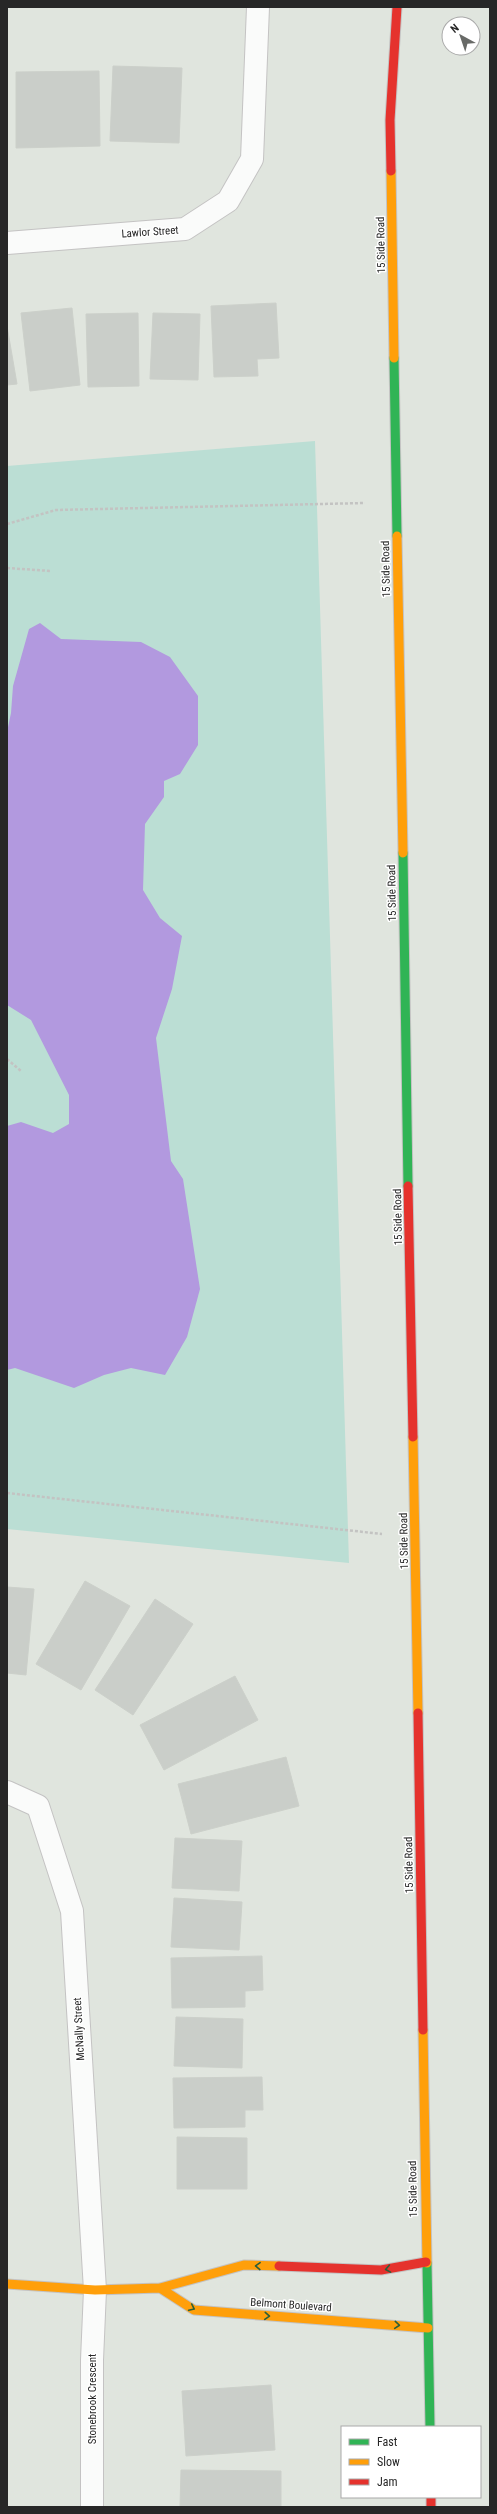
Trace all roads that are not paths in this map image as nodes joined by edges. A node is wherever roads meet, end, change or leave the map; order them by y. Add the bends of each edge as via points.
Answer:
1 (258, 7) edge
2 (397, 7) edge
3 (7, 243) edge
4 (7, 1792) edge
5 (426, 2262) junction
6 (7, 2284) edge
7 (160, 2288) junction
8 (95, 2290) junction
9 (428, 2328) junction
10 (430, 2426) edge
11 (92, 2507) edge

1 - 3 street, Lawlor Street via 252,159 228,201 185,229
2 - 5 street, 15 Side Road via 390,120 416,1538
4 - 8 street, McNally Street via 38,1806 72,1911
5 -> 7 street via 381,2270 244,2265
5 - 9 street, 15 Side Road
6 - 8 street
7 - 8 street
7 -> 9 street, Belmont Boulevard via 194,2310
8 - 11 street, Stonebrook Crescent via 92,2360
9 - 10 street, 15 Side Road

